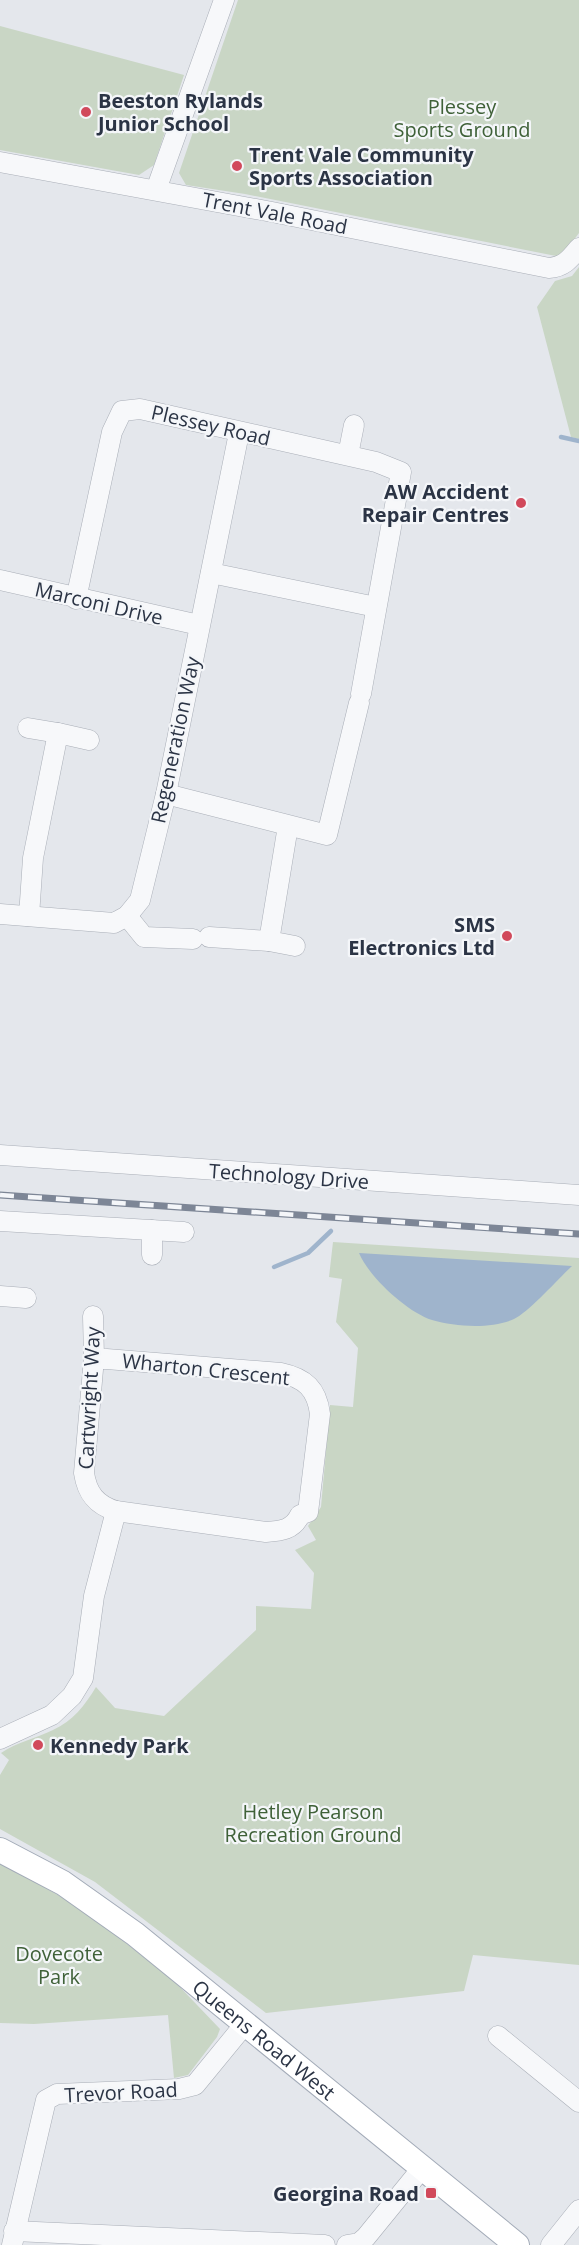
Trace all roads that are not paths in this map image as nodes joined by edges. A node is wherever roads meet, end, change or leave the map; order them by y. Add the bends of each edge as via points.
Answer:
1 (224, 0) edge
2 (0, 162) edge
3 (156, 190) junction
4 (579, 248) edge
5 (354, 425) dead end
6 (240, 433) junction
7 (348, 455) junction
8 (211, 573) junction
9 (0, 580) edge
10 (76, 599) junction
11 (376, 607) junction
12 (199, 625) junction
13 (28, 728) dead end
14 (58, 733) junction
15 (89, 740) dead end
16 (166, 794) junction
17 (288, 826) junction
18 (0, 914) edge
19 (29, 916) junction
20 (127, 916) junction
21 (269, 941) junction
22 (295, 946) dead end
23 (0, 1155) edge
24 (579, 1195) edge
25 (0, 1221) edge
26 (152, 1230) junction
27 (184, 1232) dead end
28 (152, 1255) dead end
29 (0, 1296) edge
30 (26, 1298) dead end
31 (93, 1316) dead end
32 (94, 1358) junction
33 (116, 1511) junction
34 (0, 1739) edge
35 (0, 1850) edge
36 (245, 2024) junction
37 (498, 2036) dead end
38 (579, 2102) edge
39 (423, 2167) junction
40 (579, 2210) edge
41 (13, 2238) edge
42 (325, 2245) edge
43 (347, 2245) edge
44 (517, 2245) edge
45 (551, 2245) edge

1 - 3 street
2 - 3 street, Trent Vale Road
3 - 4 street, Trent Vale Road via 549,268 567,263
5 - 7 street
6 - 7 street, Plessey Road
6 - 8 street, Regeneration Way
6 - 10 street, Plessey Road via 140,409 122,411 112,432
7 - 11 street, Plessey Road via 401,472
8 - 11 street
8 - 12 street, Regeneration Way
9 - 10 street, Marconi Drive
10 - 12 street, Marconi Drive
11 - 17 street via 360,698 327,835
12 - 16 street, Regeneration Way
13 - 14 street
14 - 15 street
14 - 19 street via 33,858
16 - 17 street
16 - 20 street, Regeneration Way via 140,900
17 - 21 street
18 - 19 street
19 - 20 street via 114,923
20 - 21 street via 144,937
21 - 22 street
23 - 24 street, Technology Drive
25 - 26 street
26 - 27 street
26 - 28 street
29 - 30 street
31 - 32 street, Cartwright Way
32 - 33 street, Cartwright Way via 84,1473 91,1496 105,1508
32 - 33 street, Wharton Crescent via 281,1373 304,1380 318,1401 320,1414 311,1503 308,1512 288,1528 266,1532
33 - 34 street via 94,1596 82,1678 72,1696 52,1714
35 - 36 main road, Queens Road West via 96,1904
36 - 39 main road, Queens Road West
36 - 41 street, Trevor Road via 195,2085 57,2094 46,2100
37 - 38 street
39 - 43 street via 366,2237
39 - 44 main road, Queens Road West
40 - 45 street
41 - 42 street

